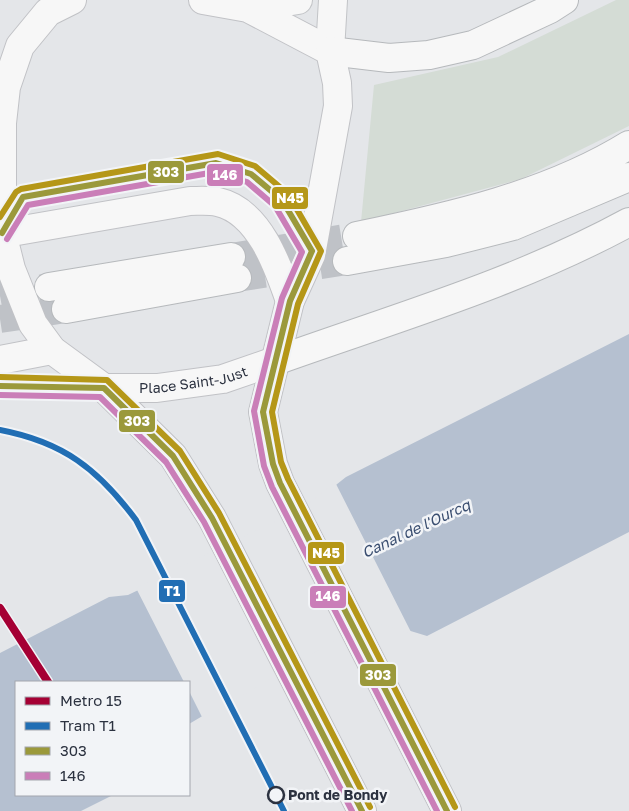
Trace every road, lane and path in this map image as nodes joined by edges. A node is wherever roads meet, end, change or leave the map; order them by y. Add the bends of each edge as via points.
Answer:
1 (72, 0) edge
2 (203, 0) edge
3 (298, 0) edge
4 (333, 0) edge
5 (564, 0) edge
6 (41, 6) edge
7 (248, 8) junction
8 (330, 52) junction
9 (1, 121) edge
10 (629, 145) edge
11 (629, 177) edge
12 (629, 222) edge
13 (1, 233) edge
14 (49, 288) tunnel mouth
15 (290, 301) junction
16 (66, 309) tunnel mouth
17 (52, 350) junction
18 (0, 360) edge
19 (275, 361) junction
20 (104, 388) junction
21 (362, 811) edge
22 (447, 811) edge

1 - 6 main road
2 - 7 main road
3 - 7 main road
4 - 8 main road
5 - 8 main road via 473,45 429,55 389,58
6 - 9 main road via 20,46 6,87
7 - 8 main road
8 - 15 main road via 338,106 311,255
9 - 13 main road
10 - 11 main road via 606,159 530,190 352,248 446,243 513,226
12 - 19 main road, Place Saint-Just via 581,248 493,286
13 - 15 main road via 190,201 218,202 248,217 277,263
13 - 17 main road via 11,269 33,324
14 - 16 main road via 234,268
15 - 19 main road
17 - 18 main road
17 - 20 main road
19 - 20 main road, Place Saint-Just via 223,379 157,388
19 - 22 main road via 263,412 280,483
20 - 21 main road via 173,456 212,518

